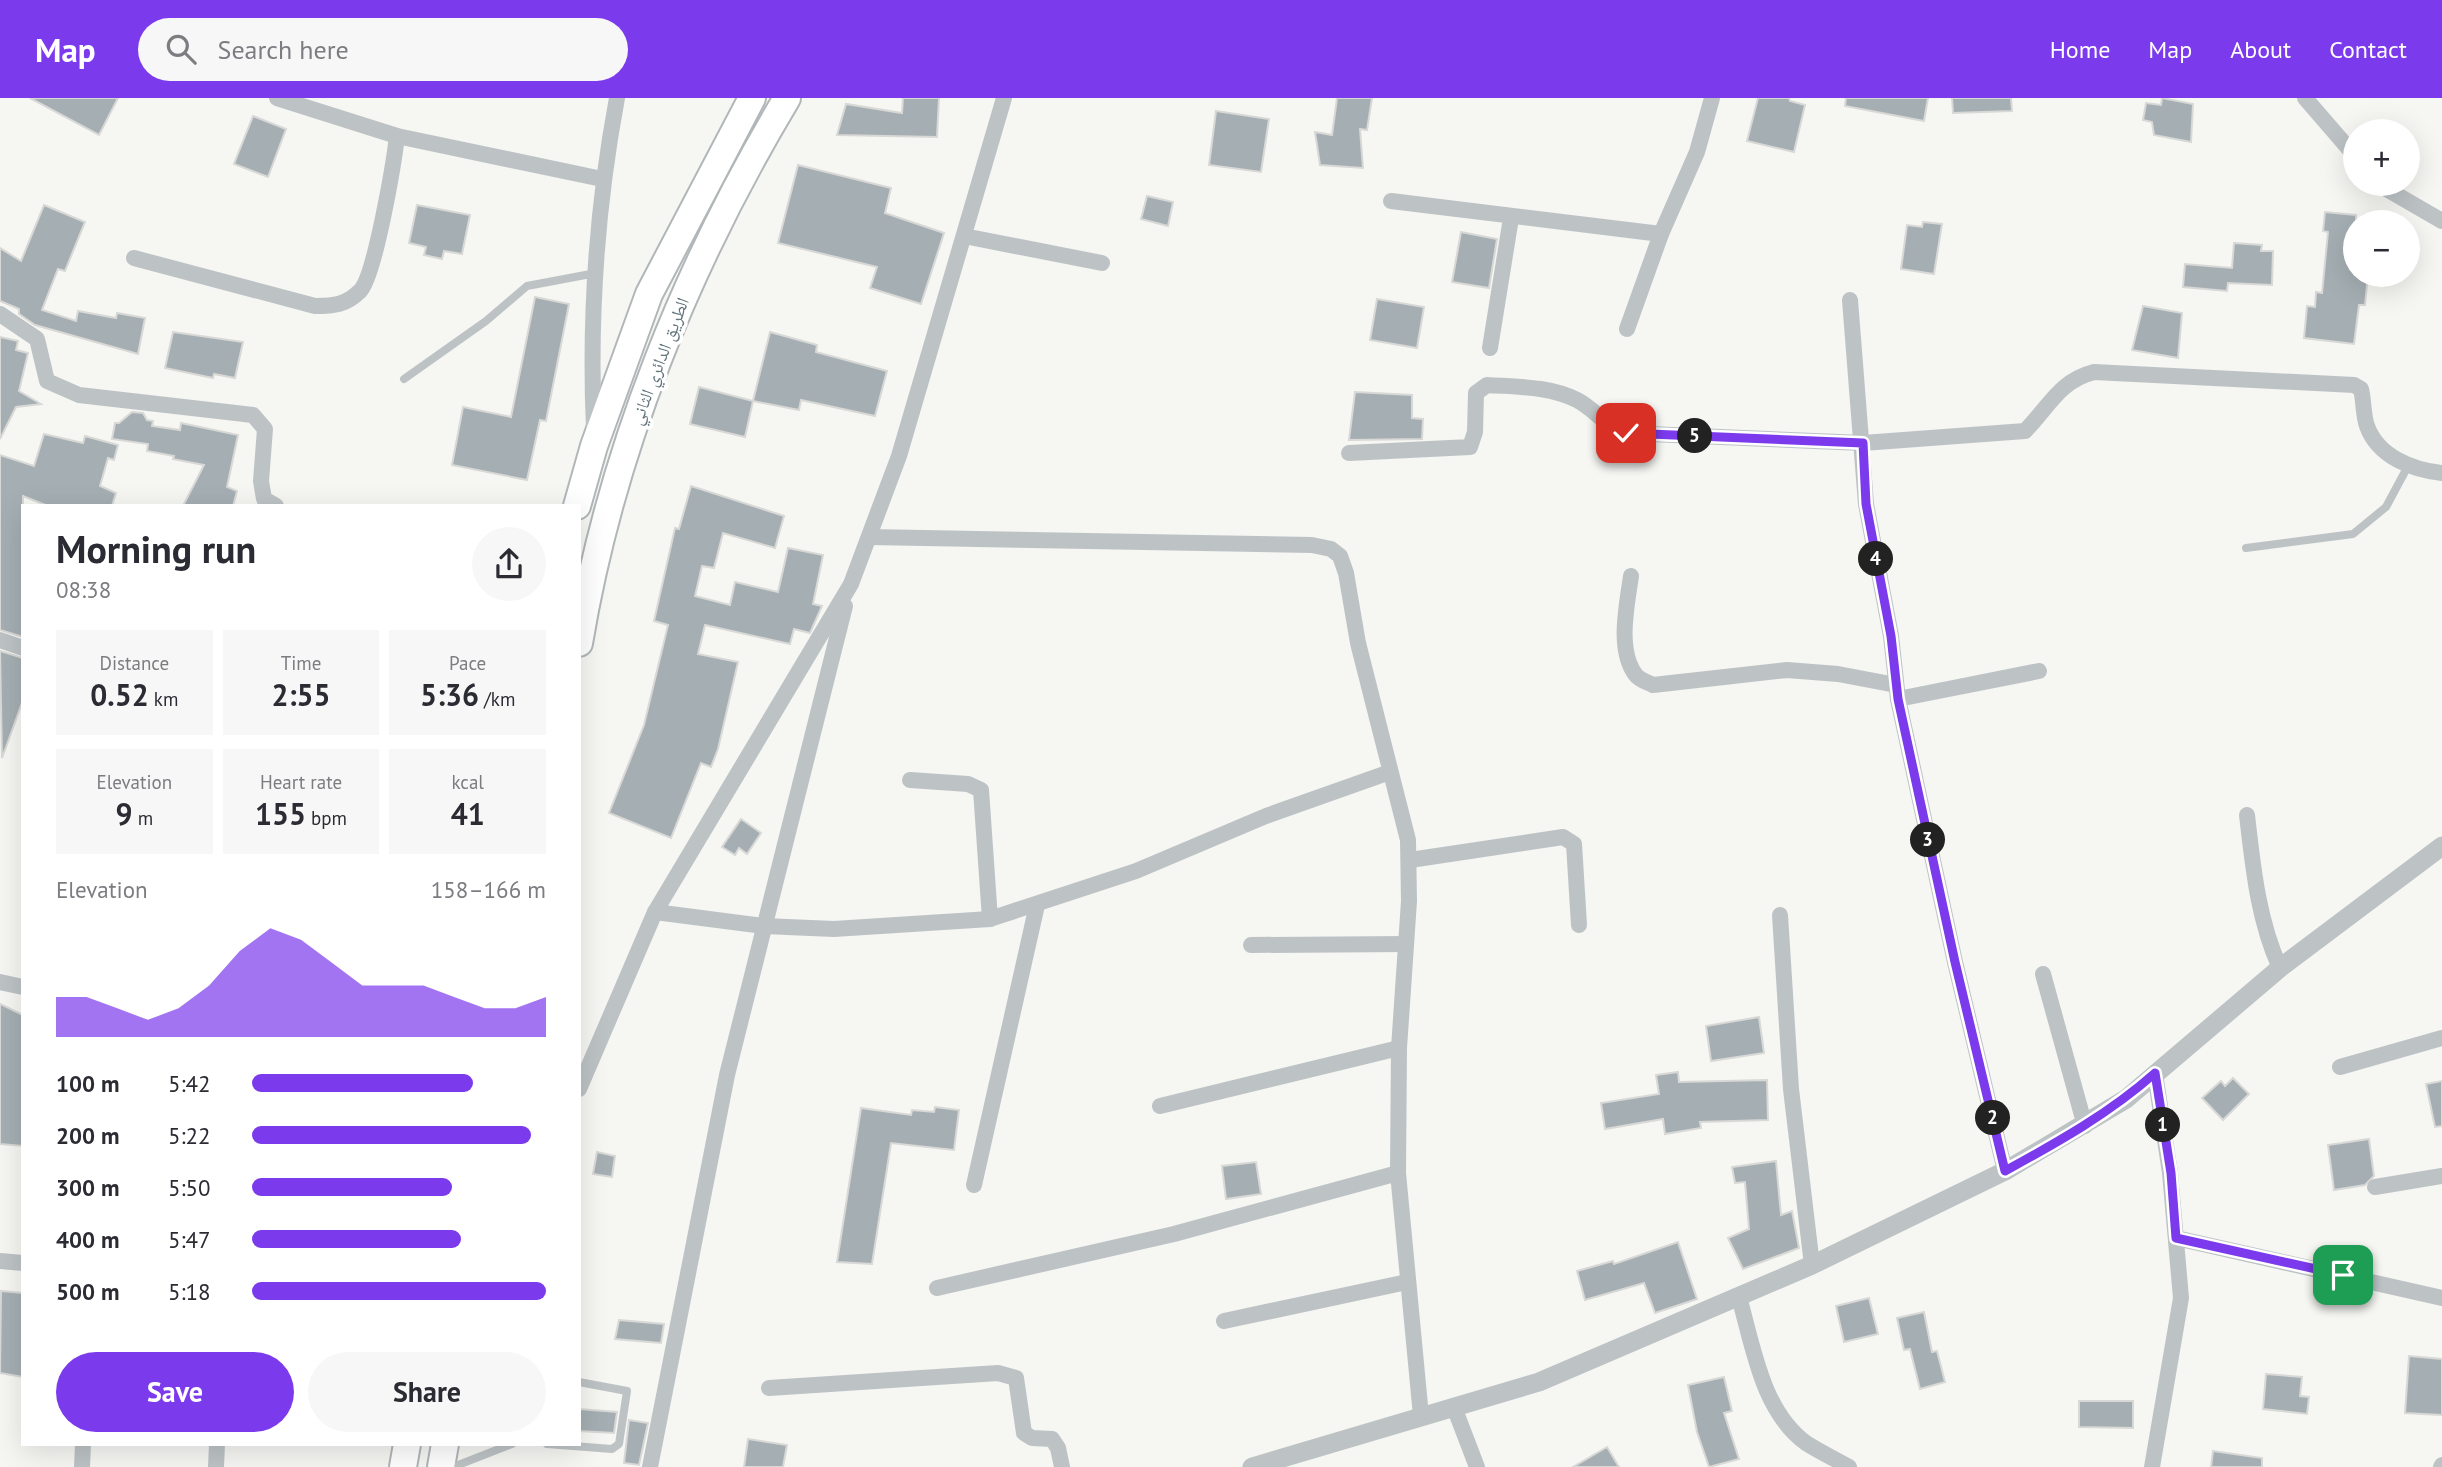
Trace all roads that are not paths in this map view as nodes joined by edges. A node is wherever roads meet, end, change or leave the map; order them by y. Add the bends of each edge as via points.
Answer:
1 (277, 98) edge
2 (617, 98) edge
3 (752, 98) edge
4 (787, 98) edge
5 (1004, 98) edge
6 (1712, 98) edge
7 (2305, 98) edge
8 (397, 136) junction
9 (2343, 142) edge
10 (602, 179) junction
11 (2399, 196) edge
12 (1391, 201) dead end
13 (1511, 218) junction
14 (2442, 221) edge
15 (1661, 234) junction
16 (964, 236) junction
17 (135, 258) dead end
18 (1102, 263) dead end
19 (596, 273) junction
20 (1850, 300) dead end
21 (0, 314) edge
22 (1627, 330) dead end
23 (1490, 348) dead end
24 (404, 379) dead end
25 (1863, 443) junction
26 (594, 446) junction
27 (1349, 453) dead end
28 (2408, 466) junction
29 (2442, 472) edge
30 (273, 504) edge
31 (578, 504) edge
32 (869, 537) junction
33 (2246, 548) dead end
34 (1631, 576) dead end
35 (851, 584) junction
36 (581, 631) edge
37 (0, 640) edge
38 (21, 647) edge
39 (2039, 671) dead end
40 (1897, 692) junction
41 (1391, 772) junction
42 (910, 780) dead end
43 (2247, 815) dead end
44 (2442, 846) edge
45 (1410, 860) junction
46 (1037, 905) junction
47 (655, 912) junction
48 (1780, 915) dead end
49 (990, 919) junction
50 (1579, 925) dead end
51 (764, 926) junction
52 (1406, 944) junction
53 (1251, 945) dead end
54 (2280, 968) junction
55 (2043, 974) dead end
56 (0, 982) edge
57 (21, 987) edge
58 (2442, 1038) edge
59 (1399, 1048) junction
60 (2340, 1067) dead end
61 (2155, 1073) junction
62 (581, 1084) edge
63 (1160, 1106) dead end
64 (2085, 1126) junction
65 (2005, 1171) junction
66 (1398, 1173) junction
67 (2442, 1176) edge
68 (974, 1185) dead end
69 (2375, 1187) dead end
70 (2176, 1238) junction
71 (0, 1261) edge
72 (21, 1263) edge
73 (1812, 1265) junction
74 (1407, 1282) junction
75 (937, 1288) dead end
76 (1739, 1297) junction
77 (2442, 1298) edge
78 (1224, 1321) dead end
79 (581, 1382) edge
80 (769, 1388) dead end
81 (1454, 1407) junction
82 (1421, 1416) junction
83 (83, 1446) edge
84 (217, 1446) edge
85 (407, 1446) edge
86 (445, 1446) edge
87 (508, 1446) edge
88 (574, 1446) edge
89 (1305, 1459) edge
90 (82, 1467) edge
91 (216, 1467) edge
92 (403, 1467) edge
93 (440, 1467) edge
94 (453, 1467) edge
95 (650, 1467) edge
96 (1062, 1467) edge
97 (1252, 1467) edge
98 (1477, 1467) edge
99 (1850, 1467) edge
100 (2152, 1467) edge

1 - 8 street
2 - 10 street
3 - 26 highway, الطريق الدائري الثاني via 649,294
4 - 36 highway, الطريق الدائري الثاني via 680,303 629,440 589,581
5 - 16 street
6 - 15 street via 1697,152
7 - 9 street
8 - 10 street
8 - 17 street via 391,180 362,289 339,306 315,306
10 - 19 street
11 - 14 street
12 - 13 street
13 - 15 street
13 - 23 street
15 - 22 street
16 - 18 street
16 - 32 street via 899,456
19 - 24 lane via 527,286
19 - 26 street via 591,348
20 - 25 street
21 - 30 street via 37,338 47,381 62,389 79,395 253,415 265,429 261,481 264,499
25 - 27 street via 1626,433 1612,429 1580,401 1561,393 1487,386 1476,393 1470,447
25 - 28 street via 2025,431 2055,393 2076,377 2094,372 2297,380 2346,383 2361,389 2367,426 2380,447
25 - 40 street via 1866,504
26 - 31 highway, الطريق الدائري الثاني
28 - 29 street
28 - 33 lane via 2386,507 2353,534
32 - 35 street
32 - 41 street via 1331,548 1340,556 1346,573 1358,643
34 - 40 street via 1626,617 1628,660 1637,677 1653,685 1787,670 1838,674
35 - 47 street
35 - 51 street
37 - 38 street
39 - 40 street
40 - 65 street
41 - 45 street
41 - 46 street via 1266,816 1136,872
42 - 49 street via 981,790
43 - 54 street via 2255,882 2269,943
44 - 54 street
45 - 50 street via 1563,837 1574,844
45 - 52 street
46 - 49 street
46 - 68 street
47 - 51 street
47 - 62 street
48 - 73 street via 1791,1089
49 - 51 street via 834,929
51 - 95 street via 727,1074
52 - 53 street
52 - 59 street
54 - 61 street
55 - 64 street
56 - 57 street
58 - 60 street
59 - 63 street
59 - 66 street
61 - 64 street
61 - 70 street
64 - 65 street
65 - 73 street
66 - 74 street
66 - 75 street via 1174,1234
67 - 69 street
70 - 77 street
70 - 100 street via 2181,1298
71 - 72 street
73 - 76 street
74 - 78 street
74 - 82 street
76 - 81 street via 1539,1382
76 - 99 street via 1769,1396 1783,1420 1805,1442
79 - 88 lane via 627,1391 619,1444 612,1449
80 - 96 street via 1009,1375 1016,1378 1024,1433 1052,1439
81 - 82 street
81 - 98 street
82 - 89 street
83 - 90 street
84 - 91 street
85 - 92 highway
86 - 93 highway
87 - 94 lane
89 - 97 street

